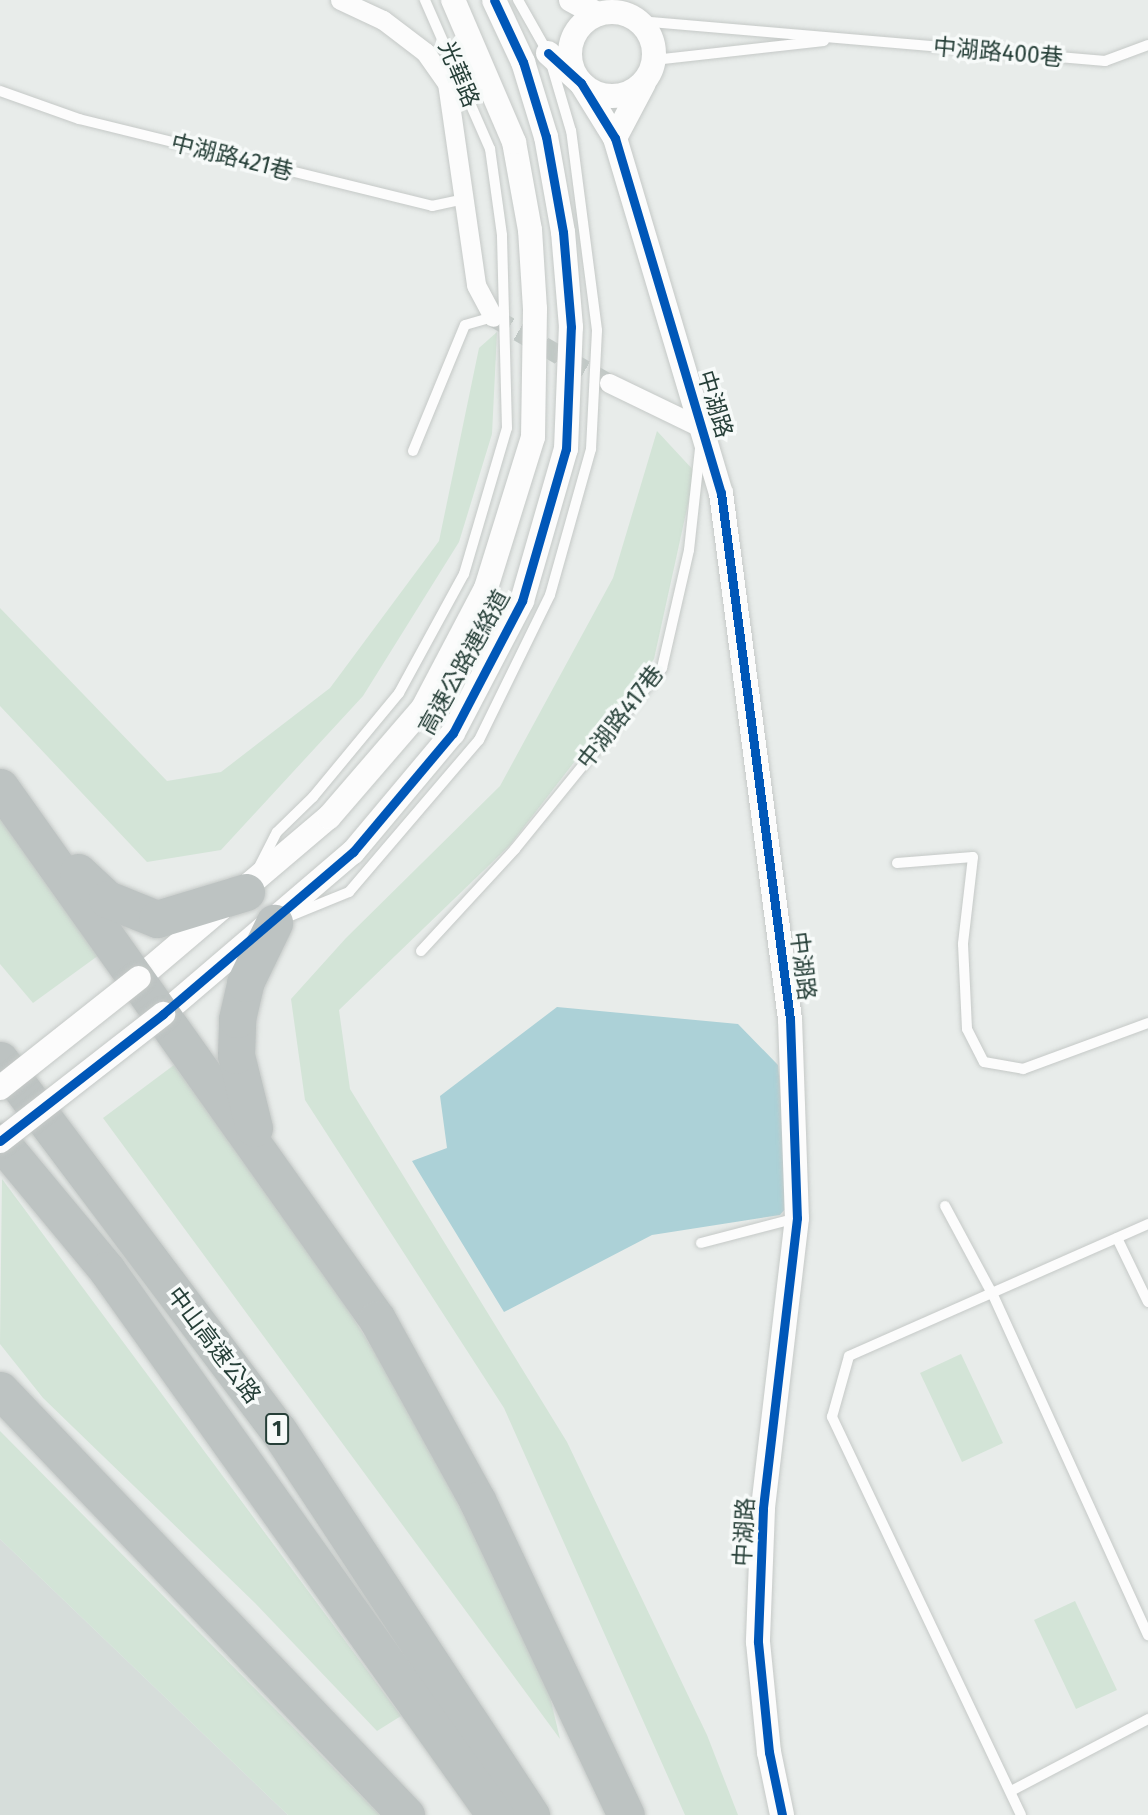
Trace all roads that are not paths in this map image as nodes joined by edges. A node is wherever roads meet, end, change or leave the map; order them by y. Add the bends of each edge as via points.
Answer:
1 (340, 0) edge
2 (425, 0) edge
3 (453, 0) edge
4 (494, 0) edge
5 (518, 0) edge
6 (571, 0) edge
7 (597, 14) junction
8 (639, 21) junction
9 (845, 38) junction
10 (1148, 45) edge
11 (548, 53) junction
12 (650, 70) junction
13 (581, 83) junction
14 (0, 91) edge
15 (615, 138) junction
16 (514, 142) joint
17 (466, 199) junction
18 (493, 317) joint
19 (609, 383) tunnel mouth
20 (702, 428) junction
21 (413, 450) dead end
22 (0, 787) edge
23 (29, 826) junction
24 (897, 863) dead end
25 (246, 892) junction
26 (274, 923) junction
27 (421, 951) dead end
28 (139, 978) junction
29 (163, 1014) junction
30 (1148, 1023) edge
31 (0, 1060) edge
32 (0, 1088) edge
33 (0, 1141) edge
34 (259, 1149) junction
35 (946, 1206) dead end
36 (797, 1217) junction
37 (1148, 1224) edge
38 (1117, 1238) junction
39 (701, 1243) dead end
40 (993, 1296) junction
41 (1148, 1302) edge
42 (0, 1390) edge
43 (1148, 1635) edge
44 (1148, 1719) edge
45 (1011, 1791) junction
46 (406, 1815) edge
47 (495, 1815) edge
48 (531, 1815) edge
49 (626, 1815) edge
50 (782, 1815) edge
51 (1021, 1815) edge

1 - 17 street via 383,20 425,52 447,83
2 - 25 lane, 光華路 via 490,149 502,235 507,428 464,574 399,693 313,797 277,832
3 - 16 street, 光華路
4 - 26 street, 高速公路連絡道 via 523,62 546,137 563,232 571,327 566,449 522,601 453,733 353,852
5 - 11 lane
6 - 7 street
7 - 8 street via 612,11
7 - 13 street via 576,31 570,44 573,72
8 - 9 lane, 中湖路400巷
8 - 12 street via 654,45
9 - 10 lane, 中湖路400巷 via 1105,61
9 - 12 lane, 中湖路400巷
11 - 13 street
11 - 26 lane via 571,131 597,330 592,449 550,595 478,740 349,892
12 - 13 street via 621,96 593,92
12 - 15 street
13 - 15 street, 中湖路
14 - 17 lane, 中湖路421巷 via 79,119 432,206
15 - 20 street, 中湖路
16 - 25 street, 高速公路連絡道 via 530,230 535,309 533,437 486,588 423,708 329,817
17 - 18 street via 476,285
18 - 21 lane via 465,324
19 - 20 street, 中湖路
20 - 27 lane, 中湖路417巷 via 689,550 662,668 515,849
20 - 36 street, 中湖路 via 721,493 790,1019
22 - 23 highway
23 - 25 highway via 107,899 157,919
23 - 28 highway
24 - 30 lane via 974,857 963,944 967,1029 984,1062 1023,1069
25 - 28 street, 高速公路連絡道
26 - 29 street, 高速公路連絡道
26 - 34 highway via 246,983 237,1019 236,1055
28 - 29 highway
28 - 32 street, 高速公路連絡道, bridge
29 - 33 street, 高速公路連絡道, bridge
29 - 34 highway
31 - 48 highway, 中山高速公路 / 1 via 278,1430
33 - 47 highway, 中山高速公路 / 1 via 107,1270
34 - 49 highway via 377,1319 464,1476
35 - 40 lane
36 - 39 lane
36 - 50 street, 中湖路 via 763,1509 758,1642 769,1752
37 - 38 lane
38 - 40 lane
38 - 41 lane
40 - 43 lane
40 - 45 lane via 849,1356 832,1418
42 - 46 highway
44 - 45 lane
45 - 51 lane

